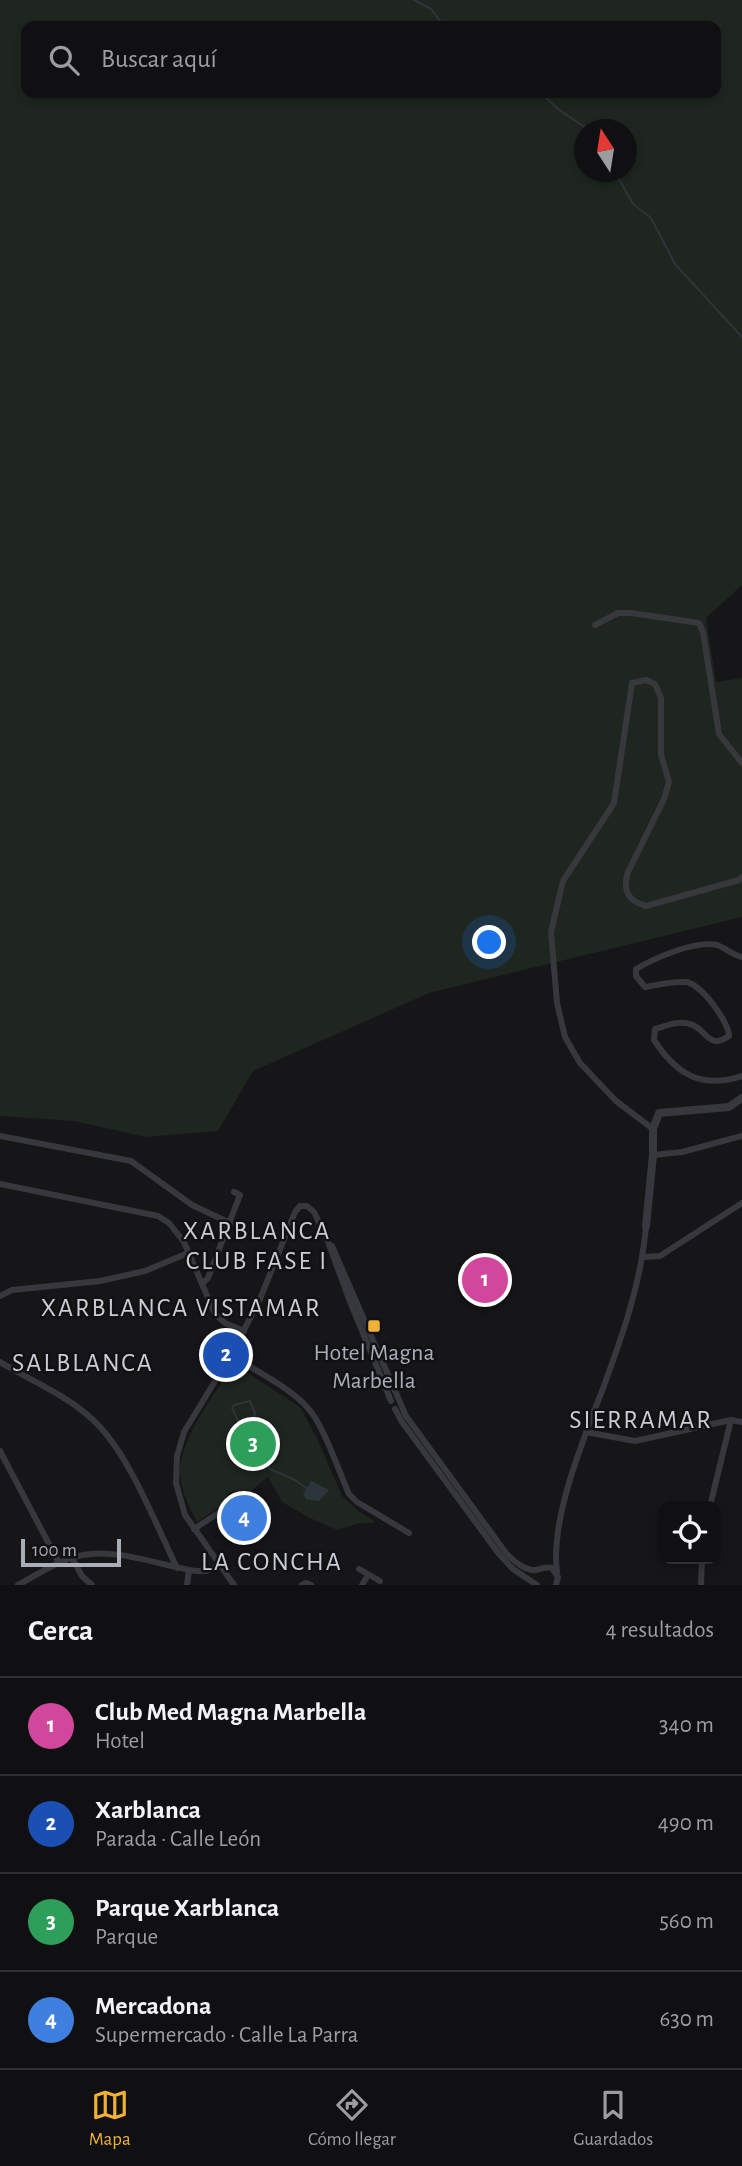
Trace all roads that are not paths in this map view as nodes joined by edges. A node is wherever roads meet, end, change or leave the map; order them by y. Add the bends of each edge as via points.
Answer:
1 (595, 625) dead end
2 (742, 763) edge
3 (742, 877) edge
4 (742, 957) edge
5 (742, 1076) edge
6 (742, 1098) edge
7 (653, 1129) junction
8 (0, 1136) edge
9 (742, 1136) edge
10 (653, 1156) junction
11 (0, 1184) edge
12 (234, 1192) dead end
13 (742, 1203) edge
14 (230, 1223) junction
15 (646, 1226) joint
16 (188, 1253) junction
17 (643, 1257) junction
18 (202, 1284) junction
19 (0, 1296) edge
20 (244, 1331) junction
21 (231, 1355) junction
22 (0, 1362) edge
23 (398, 1407) junction
24 (731, 1420) junction
25 (742, 1422) edge
26 (586, 1432) junction
27 (0, 1451) edge
28 (238, 1500) dead end
29 (711, 1501) edge
30 (194, 1529) junction
31 (409, 1533) dead end
32 (555, 1554) junction
33 (72, 1558) junction
34 (59, 1563) junction
35 (702, 1564) edge
36 (220, 1565) junction
37 (177, 1568) junction
38 (359, 1569) dead end
39 (542, 1569) junction
40 (190, 1570) junction
41 (368, 1575) junction
42 (380, 1581) dead end
43 (559, 1581) edge
44 (27, 1583) edge
45 (18, 1585) edge
46 (92, 1585) edge
47 (187, 1585) edge
48 (234, 1585) edge
49 (302, 1585) edge
50 (312, 1585) edge
51 (362, 1585) edge
52 (537, 1585) edge
53 (701, 1585) edge

1 - 2 street via 631,612 699,623 719,734
3 - 7 street via 646,906 627,894 628,872 669,782 661,755 661,698 655,684 646,680 632,683 614,803 563,881 551,932 565,1037 580,1063 616,1101
4 - 5 street via 704,943 636,969 645,988 687,981 698,987 729,1027 729,1036 717,1042 689,1023 655,1029 654,1040 680,1071 717,1082
6 - 7 street via 729,1107 660,1112
7 - 10 street
8 - 14 street via 131,1161 192,1205
9 - 10 street
10 - 15 street
11 - 16 street via 158,1216 177,1232
12 - 14 street via 240,1195
13 - 17 street via 660,1256
14 - 18 street
15 - 17 street
16 - 18 street
16 - 19 street via 100,1281 12,1290
17 - 26 street via 635,1298
18 - 20 street via 220,1319
20 - 21 street
20 - 23 street via 295,1212 304,1205 314,1212 327,1239 394,1399 391,1406
21 - 30 street via 184,1432 177,1456 179,1500
21 - 31 street via 307,1407 349,1494
22 - 37 street via 81,1410 105,1432 123,1458
23 - 39 street via 499,1546 521,1566
23 - 52 street via 409,1432 499,1554
24 - 25 street
24 - 26 street via 635,1441
24 - 29 street
26 - 32 street
27 - 34 street
28 - 30 street
30 - 36 street
32 - 39 street
32 - 43 street
33 - 34 street
33 - 37 street via 105,1554
33 - 46 street
34 - 44 street
35 - 53 street
36 - 40 street via 207,1571
36 - 48 street
37 - 40 street
38 - 41 street
39 - 43 street via 552,1568
39 - 52 street via 535,1577
40 - 47 street
41 - 42 street
41 - 51 street
44 - 45 street
49 - 50 street

